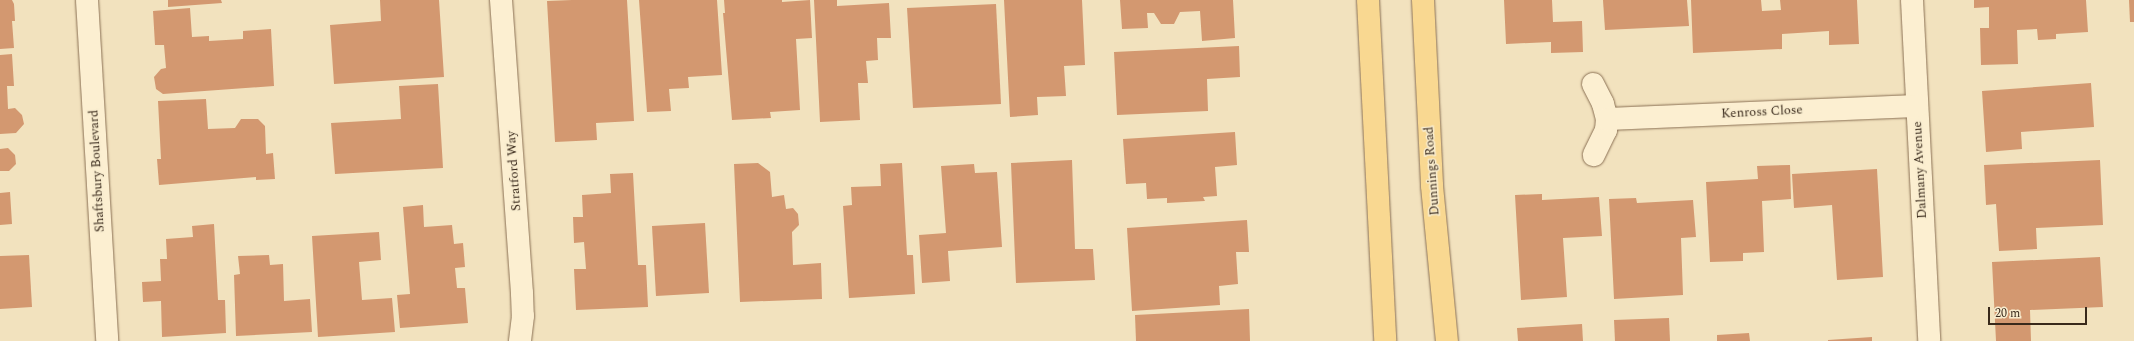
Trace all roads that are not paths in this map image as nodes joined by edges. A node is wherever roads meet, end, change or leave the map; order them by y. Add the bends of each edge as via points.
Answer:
1 (87, 0) edge
2 (501, 0) edge
3 (1368, 0) edge
4 (1424, 0) edge
5 (1912, 0) edge
6 (1593, 84) dead end
7 (1917, 106) junction
8 (1607, 119) junction
9 (1594, 155) dead end
10 (107, 341) edge
11 (520, 341) edge
12 (1385, 341) edge
13 (1447, 341) edge
14 (1929, 341) edge

1 - 10 street, Shaftsbury Boulevard
2 - 11 street, Stratford Way via 524,316
3 - 12 main road
4 - 13 main road, Dunnings Road via 1432,186
5 - 7 street, Dalmany Avenue
6 - 8 street
7 - 8 street, Kenross Close
7 - 14 street, Dalmany Avenue
8 - 9 street via 1606,130

